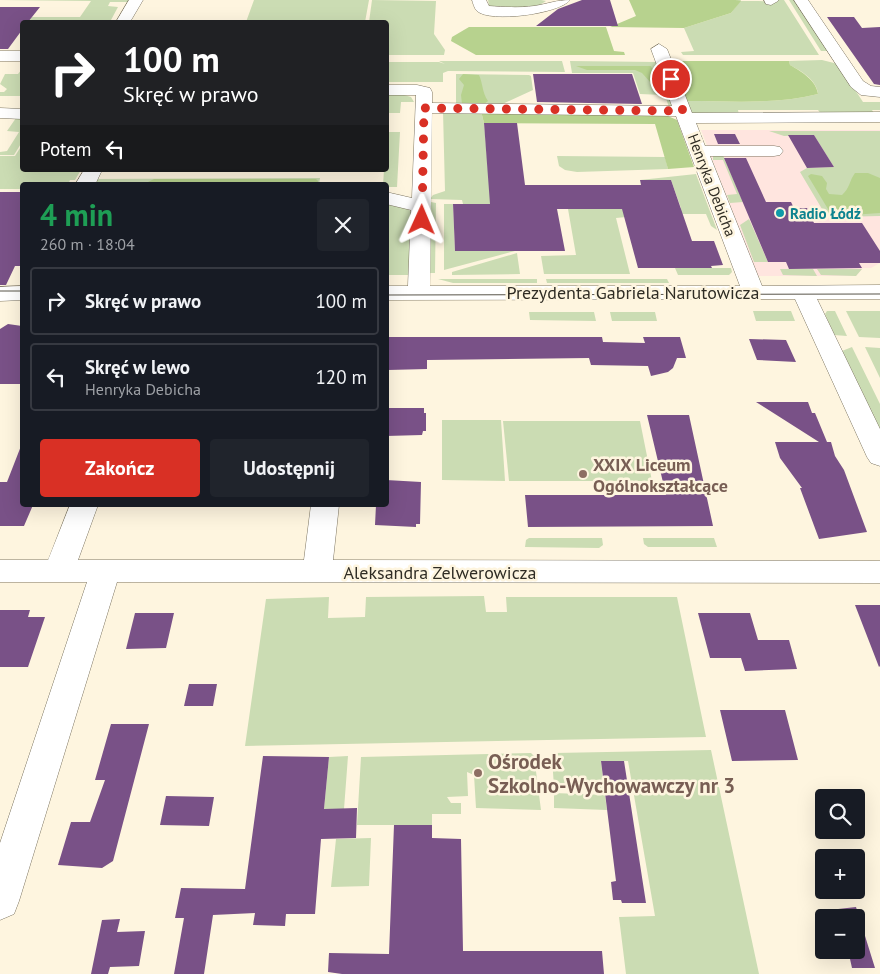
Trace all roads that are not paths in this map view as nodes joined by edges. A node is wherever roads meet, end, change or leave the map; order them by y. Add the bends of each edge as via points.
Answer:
1 (136, 0) edge
2 (478, 0) edge
3 (563, 0) edge
4 (801, 0) edge
5 (124, 20) edge
6 (659, 49) dead end
7 (0, 56) edge
8 (20, 56) edge
9 (389, 91) edge
10 (880, 92) edge
11 (424, 99) junction
12 (0, 112) edge
13 (20, 114) edge
14 (684, 114) junction
15 (880, 117) edge
16 (699, 151) junction
17 (774, 151) dead end
18 (389, 199) edge
19 (422, 206) junction
20 (753, 292) junction
21 (803, 292) junction
22 (880, 292) edge
23 (389, 293) edge
24 (419, 293) junction
25 (880, 457) edge
26 (83, 507) edge
27 (326, 507) edge
28 (0, 571) edge
29 (59, 571) junction
30 (106, 571) junction
31 (317, 572) junction
32 (880, 572) edge
33 (0, 901) edge

1 - 5 street
2 - 3 street via 486,10 533,11
4 - 10 street via 856,84
6 - 14 street, Henryka Debicha
7 - 8 street
9 - 11 street
11 - 14 street
11 - 19 street
12 - 13 street
14 - 15 street
14 - 16 street, Henryka Debicha
16 - 17 street
16 - 20 street, Henryka Debicha
18 - 19 street
19 - 24 street
20 - 21 street, Prezydenta Gabriela Narutowicza
20 - 24 street, Prezydenta Gabriela Narutowicza
21 - 22 street, Prezydenta Gabriela Narutowicza
21 - 25 street
23 - 24 street, Prezydenta Gabriela Narutowicza
26 - 29 street
27 - 31 street
28 - 29 street, Aleksandra Zelwerowicza
29 - 30 street, Aleksandra Zelwerowicza
30 - 31 street, Aleksandra Zelwerowicza
30 - 33 street
31 - 32 street, Aleksandra Zelwerowicza

